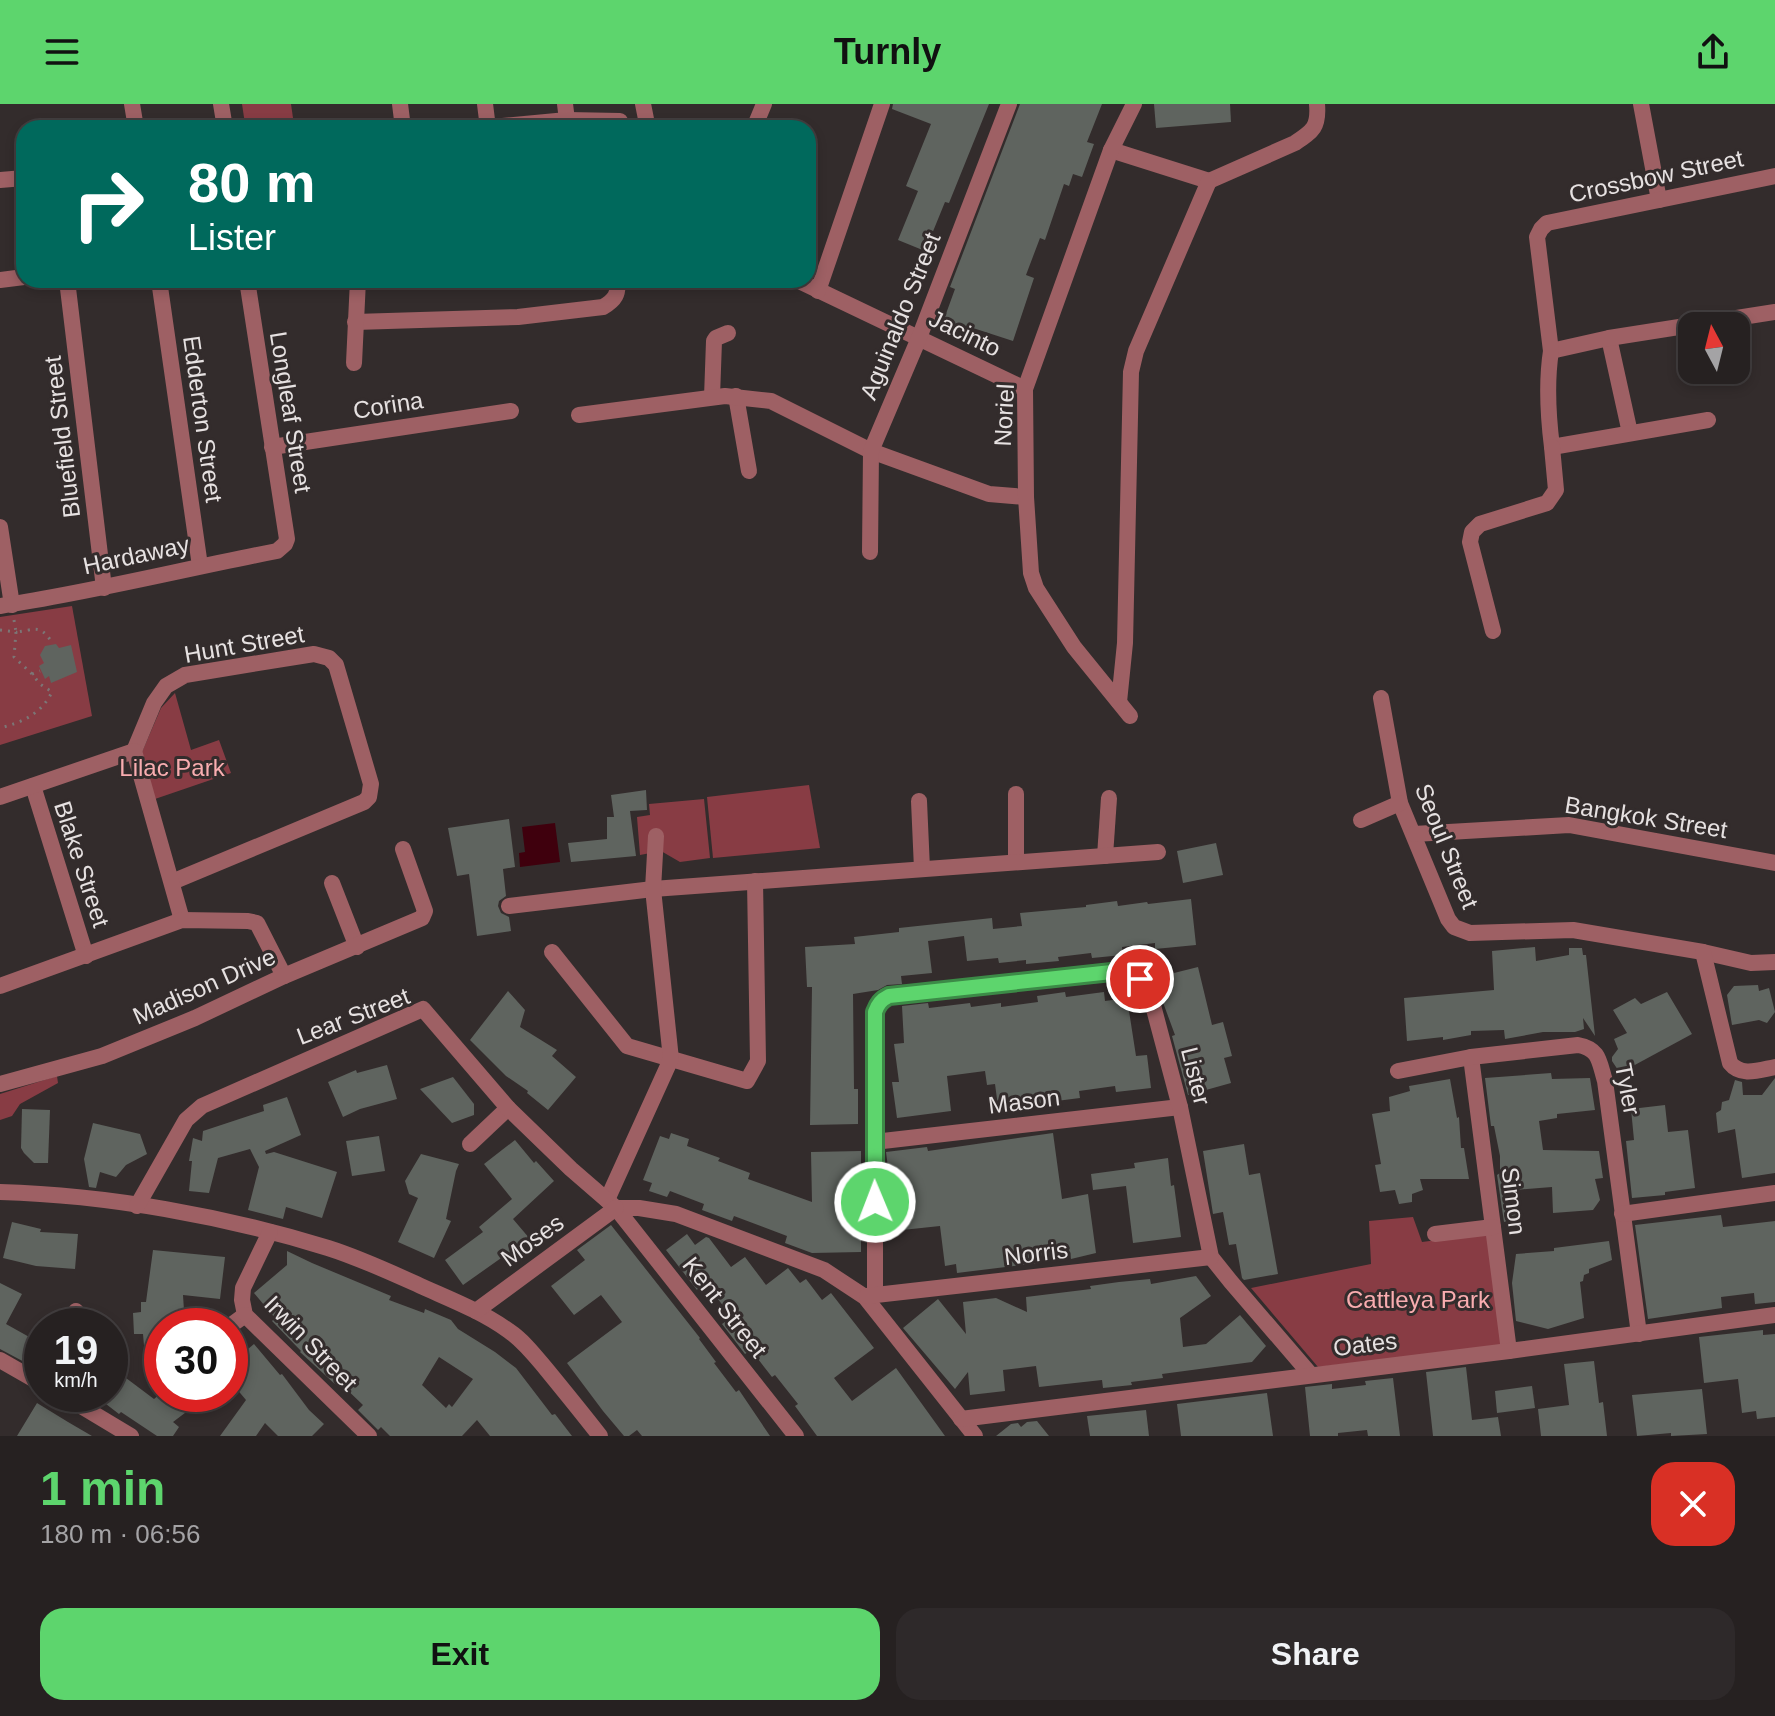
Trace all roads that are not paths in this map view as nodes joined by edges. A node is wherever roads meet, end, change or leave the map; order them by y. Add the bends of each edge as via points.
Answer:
1 (882, 104) edge
2 (1009, 104) edge
3 (1134, 104) edge
4 (1317, 104) edge
5 (1641, 104) edge
6 (566, 112) edge
7 (527, 120) edge
8 (614, 120) edge
9 (1111, 150) junction
10 (1775, 176) edge
11 (1209, 181) junction
12 (1659, 200) junction
13 (68, 288) edge
14 (160, 288) edge
15 (248, 288) edge
16 (357, 288) edge
17 (618, 288) edge
18 (812, 288) edge
19 (818, 291) junction
20 (1775, 312) edge
21 (355, 322) junction
22 (728, 333) dead end
23 (919, 338) junction
24 (1609, 338) junction
25 (1551, 351) junction
26 (354, 363) dead end
27 (1025, 389) junction
28 (736, 396) junction
29 (712, 397) junction
30 (511, 411) dead end
31 (579, 415) dead end
32 (1708, 420) dead end
33 (1630, 433) junction
34 (272, 447) junction
35 (1552, 447) junction
36 (871, 451) junction
37 (749, 471) dead end
38 (1026, 497) junction
39 (0, 527) edge
40 (281, 549) joint
41 (870, 552) dead end
42 (200, 566) junction
43 (104, 588) junction
44 (6, 606) edge
45 (1493, 631) dead end
46 (1381, 698) dead end
47 (134, 751) junction
48 (33, 786) junction
49 (1016, 794) dead end
50 (0, 797) edge
51 (1109, 798) dead end
52 (919, 801) dead end
53 (1400, 803) junction
54 (1361, 820) dead end
55 (1414, 834) junction
56 (656, 836) dead end
57 (403, 849) dead end
58 (1158, 852) dead end
59 (1105, 856) junction
60 (1016, 862) junction
61 (1775, 863) edge
62 (922, 869) junction
63 (755, 881) junction
64 (172, 882) junction
65 (332, 883) dead end
66 (653, 889) junction
67 (509, 906) dead end
68 (182, 920) junction
69 (357, 947) junction
70 (552, 952) dead end
71 (1703, 952) junction
72 (86, 956) junction
73 (1775, 962) edge
74 (284, 976) junction
75 (0, 986) edge
76 (1471, 1057) junction
77 (671, 1059) junction
78 (1775, 1067) edge
79 (1398, 1071) dead end
80 (0, 1084) edge
81 (1180, 1107) junction
82 (508, 1108) junction
83 (874, 1142) junction
84 (470, 1144) dead end
85 (0, 1192) edge
86 (1775, 1193) edge
87 (611, 1204) junction
88 (137, 1206) junction
89 (1622, 1214) junction
90 (1493, 1227) junction
91 (270, 1232) junction
92 (1435, 1234) dead end
93 (1211, 1257) junction
94 (870, 1296) junction
95 (244, 1308) edge
96 (476, 1311) junction
97 (1775, 1315) edge
98 (248, 1318) edge
99 (1639, 1334) junction
100 (1509, 1351) junction
101 (0, 1360) edge
102 (24, 1373) edge
103 (1311, 1375) junction
104 (91, 1412) edge
105 (961, 1419) junction
106 (131, 1436) edge
107 (369, 1436) edge
108 (600, 1436) edge
109 (796, 1436) edge
110 (975, 1436) edge

1 - 19 street
2 - 23 street, Aguinaldo Street
3 - 9 street, Noriel
4 - 11 street via 1318,118 1308,135
5 - 12 street
6 - 7 street
6 - 8 street
9 - 11 street
9 - 27 street, Noriel
10 - 12 street, Crossbow Street
11 - 38 street, Noriel via 1131,372 1125,709 1074,647 1036,588
12 - 25 street, Crossbow Street via 1547,223 1541,229 1537,237
13 - 43 street, Bluefield Street
14 - 42 street, Edderton Street
15 - 34 street, Longleaf Street
16 - 21 street
17 - 21 street via 614,301 603,307 518,317
18 - 19 street, Jacinto
19 - 23 street, Jacinto
20 - 24 street
21 - 26 street
22 - 29 street via 714,341
23 - 27 street, Jacinto
23 - 36 street, Aguinaldo Street
24 - 25 street
24 - 33 street
25 - 35 street
27 - 38 street, Noriel
28 - 29 street
28 - 36 street via 771,401
28 - 37 street
29 - 31 street
30 - 34 street, Corina
32 - 33 street
33 - 35 street
34 - 40 street, Longleaf Street via 287,539
35 - 45 street via 1552,498 1480,524 1472,532 1470,542
36 - 38 street via 989,494
36 - 41 street, Aguinaldo Street
39 - 44 street
40 - 42 street, Hardaway
42 - 43 street, Hardaway
43 - 44 street, Hardaway
46 - 53 street, Seoul Street
47 - 48 street
47 - 64 street
47 - 64 street, Hunt Street via 154,703 166,686 185,675 314,654 336,665 371,784 369,797
48 - 50 street
48 - 72 street, Blake Street
49 - 60 street
51 - 59 street
52 - 62 street
53 - 54 street
53 - 55 street, Seoul Street
55 - 61 street, Bangkok Street via 1569,825
55 - 71 street, Seoul Street via 1448,919 1461,931 1573,930
56 - 66 street
57 - 69 street, Madison Drive via 425,911 422,918
58 - 59 street
59 - 60 street
60 - 62 street
62 - 63 street
63 - 66 street
63 - 77 street via 758,1061 747,1081
64 - 68 street
65 - 69 street
66 - 67 street
66 - 77 street
68 - 72 street
68 - 74 street via 257,923
69 - 74 street, Madison Drive
70 - 77 street via 627,1046
71 - 73 street, Seoul Street via 1751,963
71 - 78 street via 1730,1063 1746,1072
72 - 75 street
74 - 80 street, Madison Drive via 102,1056
76 - 79 street, Tyler
76 - 89 street, Tyler via 1578,1045 1597,1055
76 - 90 street, Simon
77 - 87 street
81 - 83 street, Mason
81 - 83 street, Lister via 1150,994 1131,973 904,994 883,999 875,1012
81 - 93 street, Lister
82 - 84 street
82 - 87 street, Lear Street
82 - 88 street, Lear Street via 423,1009 202,1106 186,1120
83 - 94 street, Lister
85 - 88 street
86 - 89 street
87 - 94 street via 676,1214 824,1270
87 - 96 street, Moses
87 - 109 street, Kent Street
88 - 91 street
89 - 99 street, Tyler
90 - 92 street
90 - 100 street, Simon
91 - 95 street, Irwin Street via 243,1288
91 - 96 street via 378,1267
93 - 94 street, Norris
93 - 103 street, Lister
94 - 105 street
96 - 108 street via 534,1354
97 - 99 street, Oates
98 - 107 street, Irwin Street
99 - 100 street, Oates
100 - 103 street, Oates
101 - 102 street
103 - 105 street, Oates
104 - 106 street
105 - 110 street

